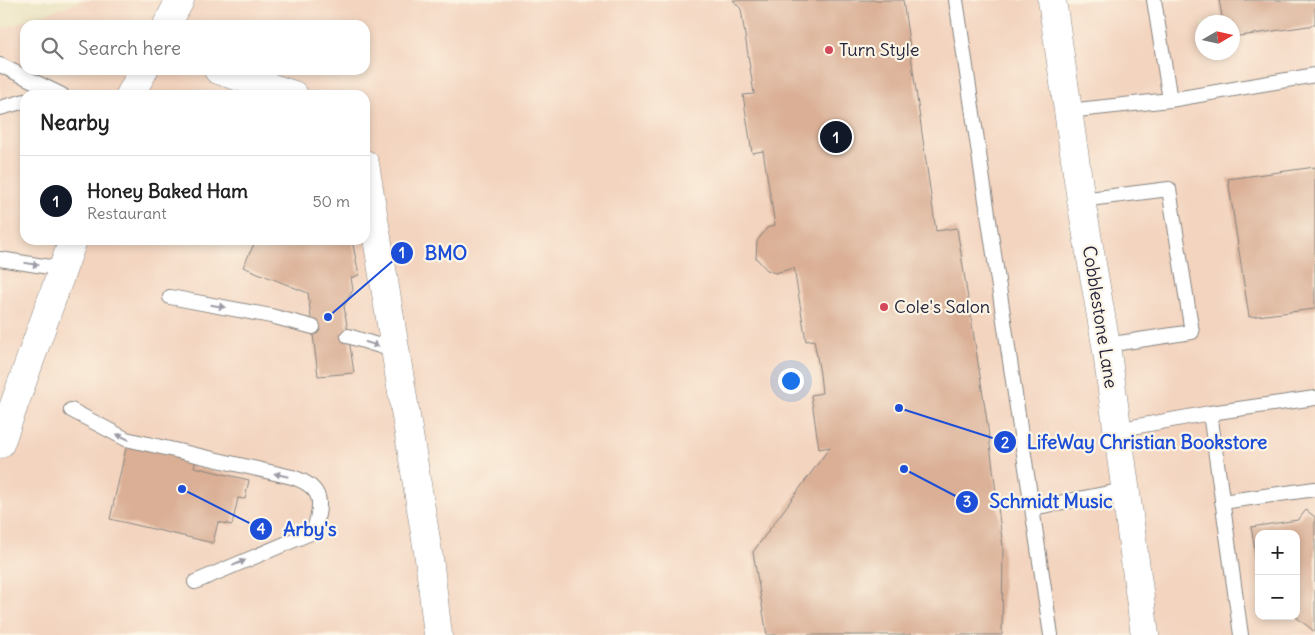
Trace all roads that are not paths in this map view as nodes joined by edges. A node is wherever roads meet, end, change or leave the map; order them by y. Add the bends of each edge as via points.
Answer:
1 (180, 0) edge
2 (956, 0) edge
3 (1052, 0) edge
4 (1154, 0) edge
5 (170, 20) edge
6 (0, 65) edge
7 (141, 75) edge
8 (233, 75) edge
9 (1315, 75) edge
10 (45, 90) edge
11 (133, 90) edge
12 (279, 90) edge
13 (1170, 100) junction
14 (20, 102) edge
15 (0, 108) edge
16 (1068, 111) junction
17 (370, 194) edge
18 (1081, 200) junction
19 (71, 245) edge
20 (0, 259) edge
21 (62, 269) junction
22 (170, 297) dead end
23 (313, 327) dead end
24 (348, 336) dead end
25 (1106, 345) junction
26 (396, 351) junction
27 (1315, 398) edge
28 (71, 410) dead end
29 (1210, 413) junction
30 (3, 428) edge
31 (1116, 430) junction
32 (1315, 488) edge
33 (1124, 490) junction
34 (1222, 502) junction
35 (1033, 508) junction
36 (195, 582) dead end
37 (438, 635) edge
38 (1050, 635) edge
39 (1146, 635) edge
40 (1242, 635) edge

1 - 5 street
2 - 35 lane
3 - 16 street, Cobblestone Lane
4 - 13 lane
6 - 10 lane
7 - 11 street
8 - 12 street
9 - 13 lane
13 - 16 lane
14 - 15 lane
16 - 18 street, Cobblestone Lane
17 - 26 street
18 - 25 street, Cobblestone Lane
18 - 25 lane via 1169,189 1192,332
19 - 21 street
20 -> 21 lane
21 - 30 street
22 -> 23 lane
24 -> 26 lane
25 - 31 street, Cobblestone Lane
26 - 37 street
27 - 29 lane
36 -> 28 lane via 313,532 320,514 318,494 308,482 126,439
29 - 31 lane
29 - 34 lane
31 - 33 street, Cobblestone Lane
32 - 34 lane
33 - 35 lane
33 - 39 street, Cobblestone Lane
34 - 40 lane
35 - 38 lane

